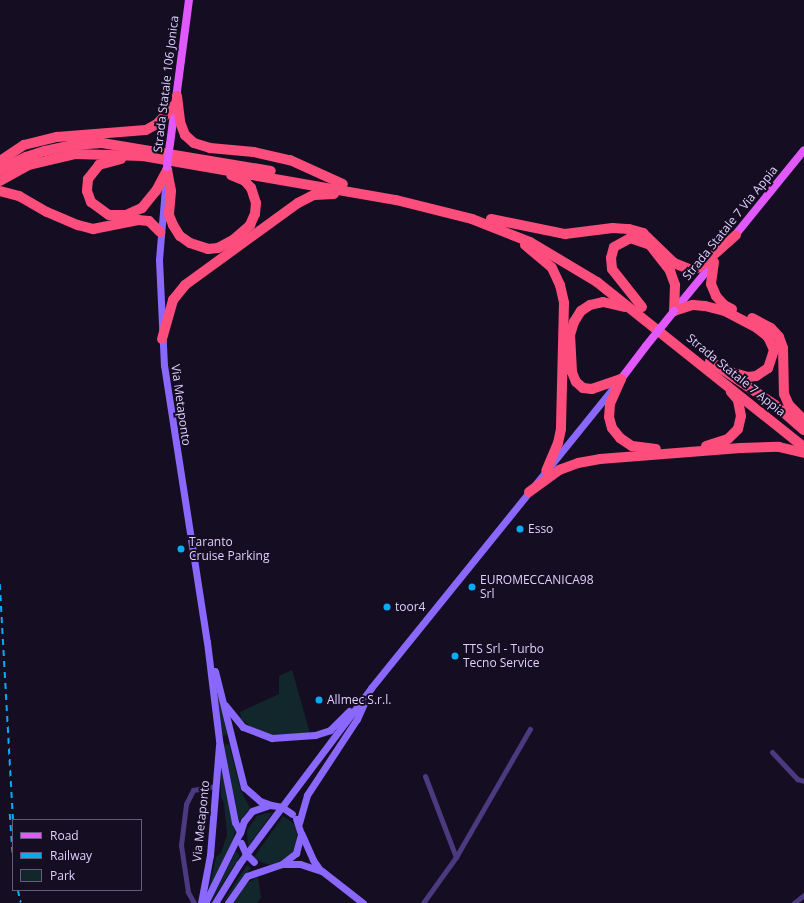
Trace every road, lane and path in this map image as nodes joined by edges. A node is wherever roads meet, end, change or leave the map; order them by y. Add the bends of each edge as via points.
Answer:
1 (189, 0) edge
2 (176, 100) junction
3 (804, 150) edge
4 (143, 156) junction
5 (0, 161) edge
6 (198, 165) junction
7 (167, 169) junction
8 (0, 170) edge
9 (0, 181) edge
10 (343, 184) junction
11 (0, 191) edge
12 (357, 193) junction
13 (489, 221) junction
14 (160, 232) junction
15 (736, 235) junction
16 (714, 262) junction
17 (640, 310) junction
18 (674, 312) junction
19 (653, 321) junction
20 (162, 339) junction
21 (715, 366) junction
22 (621, 378) junction
23 (720, 378) junction
24 (804, 420) edge
25 (804, 430) edge
26 (804, 447) edge
27 (804, 454) edge
28 (546, 471) junction
29 (529, 492) junction
30 (208, 642) junction
31 (371, 688) junction
32 (223, 703) junction
33 (530, 729) dead end
34 (219, 740) junction
35 (772, 752) dead end
36 (425, 776) dead end
37 (804, 782) edge
38 (216, 786) junction
39 (271, 805) junction
40 (299, 823) junction
41 (240, 832) junction
42 (301, 834) junction
43 (456, 856) junction
44 (282, 864) junction
45 (272, 867) junction
46 (322, 871) junction
47 (804, 895) edge
48 (194, 903) edge
49 (201, 903) edge
50 (205, 903) edge
51 (215, 903) edge
52 (228, 903) edge
53 (364, 903) edge
54 (423, 903) edge
55 (794, 903) edge

1 - 2 main road, Strada Statale 106 Jonica
2 - 5 highway via 157,124 146,130 57,137 24,145
2 - 7 main road, Strada Statale 106 Jonica, bridge
2 - 10 highway via 185,135 194,144 290,160
3 - 15 main road, Strada Statale 7 Via Appia
4 - 6 highway
4 - 7 highway via 112,160 94,169 87,185 88,196 94,207 115,216 138,210 156,191
4 - 9 highway via 75,154 29,165
6 - 7 highway via 209,171 241,179 251,188 255,197 254,214 250,225 233,240 218,248 194,246 176,231 169,216 170,186
6 - 12 highway
7 - 14 main road, Via Metaponto
8 - 10 highway via 45,151 74,144 102,143
10 - 13 highway via 408,196
11 - 14 highway via 19,196 47,212 93,229 149,220
12 - 13 highway
12 - 20 highway via 318,194 304,200 192,280 173,300
13 - 15 highway via 565,234 613,228 629,229 643,233 674,263 691,270 700,267
13 - 17 highway via 559,250
13 - 28 highway via 542,257 555,274 562,291 565,315 561,429
14 - 20 main road, Via Metaponto
15 - 16 main road, Strada Statale 7 Via Appia
16 - 18 main road, Strada Statale 7 Via Appia
16 - 24 highway via 711,284 724,306 770,328 778,337 783,348 784,394 788,405
17 - 18 highway via 612,269 614,247 630,238 650,245 670,271 675,285
17 - 19 highway
17 - 22 highway via 603,302 590,305 581,311 574,322 570,357 576,382 583,388 592,389
18 - 21 highway via 693,305 725,311 758,328 772,344 772,361 768,368 756,376 739,376
18 - 22 main road, Strada Statale 7 Via Appia, bridge
19 - 21 highway, Strada Statale 7 Appia
19 - 23 highway, Strada Statale 7 Appia
20 - 30 main road, Via Metaponto via 168,397
21 - 25 highway, Strada Statale 7 Appia via 775,405
22 - 23 highway via 610,404 609,417 612,428 620,438 632,446 648,450 710,445 728,439 738,429 741,416 738,400
22 - 28 main road
23 - 26 highway, Strada Statale 7 Appia
27 - 29 highway via 779,447 600,459 559,470
28 - 29 main road
29 - 31 main road
30 - 32 main road
30 - 34 main road
31 - 32 main road via 330,730 302,737 272,738 258,734 243,727
31 - 40 main road via 357,719 307,795
31 - 51 main road via 238,864
32 - 39 main road via 244,788 260,801
33 - 43 street
34 - 38 main road, Via Metaponto
34 - 41 main road via 235,822
35 - 37 street via 797,779
36 - 43 street
38 - 48 street via 193,790 186,804 181,832 182,850 188,892
38 - 49 main road, Via Metaponto via 210,855
39 - 40 main road, bridge via 282,807
39 - 41 main road via 252,811
40 - 42 main road
41 - 45 main road, bridge via 246,854 254,862
41 - 50 main road
42 - 44 main road via 296,853
42 - 46 main road via 312,860
43 - 54 street
44 - 45 main road
44 - 46 main road via 300,864
45 - 52 main road via 246,876
46 - 53 main road
47 - 55 street

